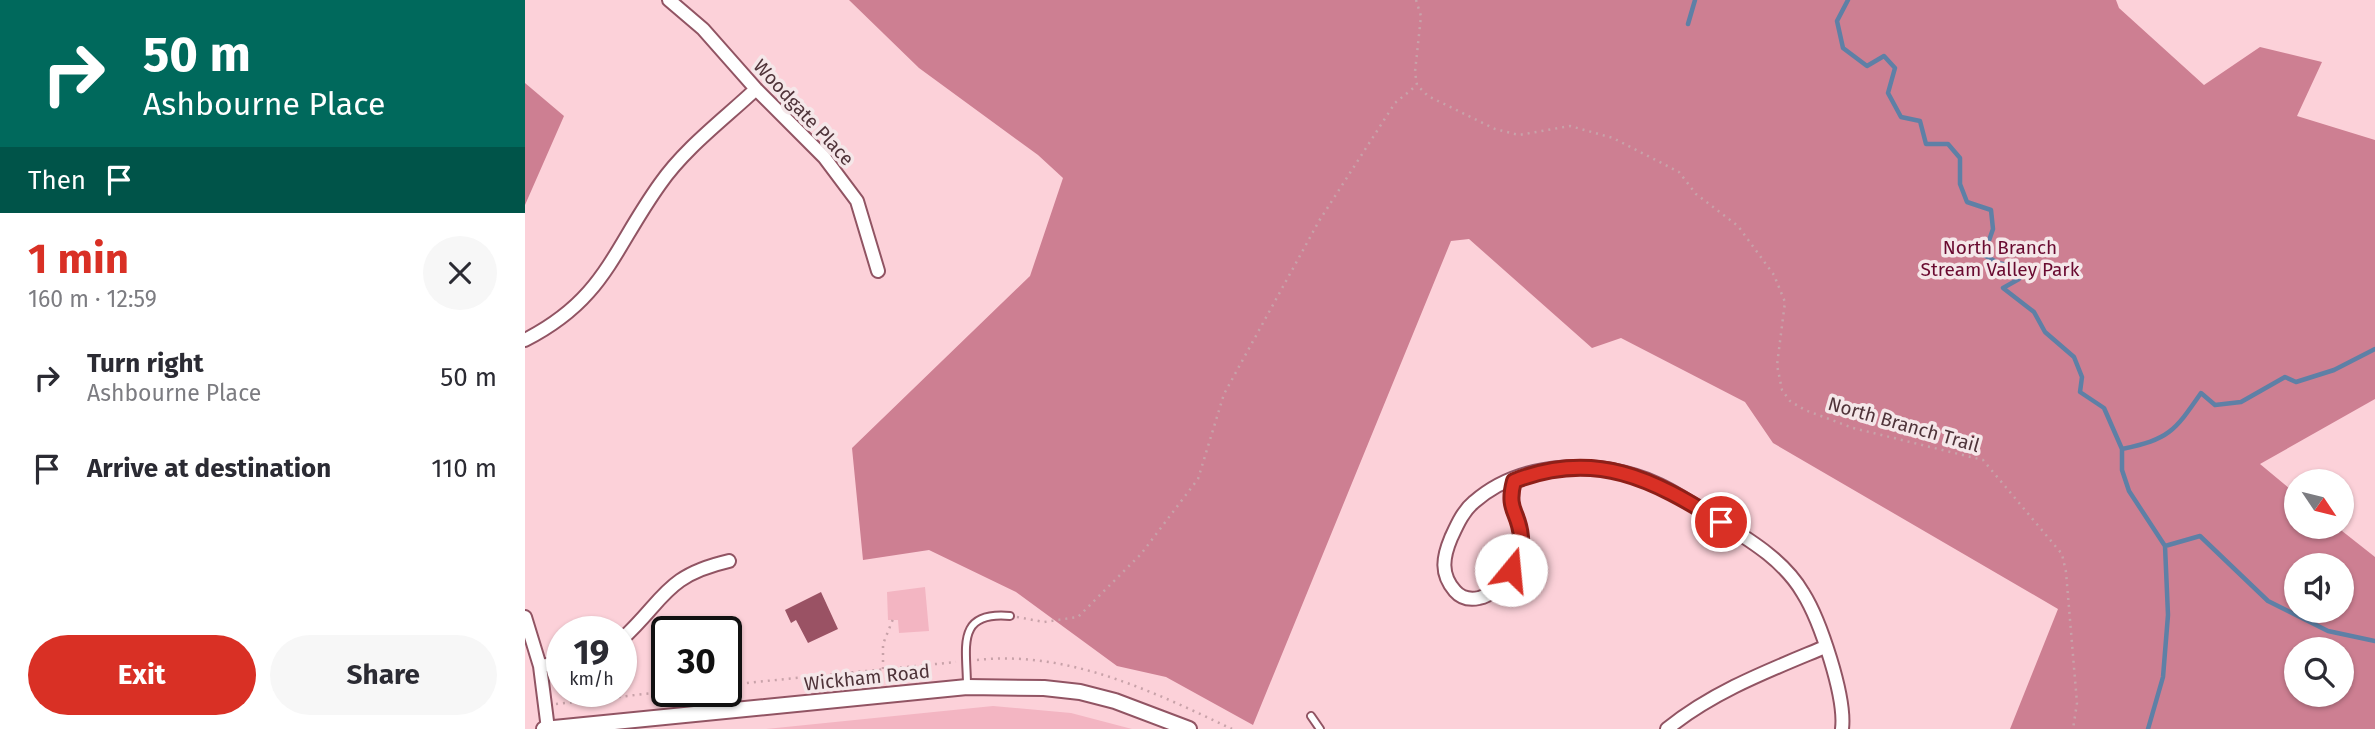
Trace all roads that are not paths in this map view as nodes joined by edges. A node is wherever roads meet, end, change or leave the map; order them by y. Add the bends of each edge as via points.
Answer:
1 (669, 0) edge
2 (756, 89) junction
3 (878, 271) dead end
4 (525, 340) edge
5 (1514, 481) junction
6 (729, 561) dead end
7 (1010, 616) road end
8 (525, 617) edge
9 (637, 623) edge
10 (1825, 647) junction
11 (546, 665) edge
12 (540, 666) junction
13 (967, 687) junction
14 (1311, 716) dead end
15 (546, 729) edge
16 (1189, 729) edge
17 (1321, 729) edge
18 (1667, 729) edge
19 (1842, 729) edge

1 - 2 street, Woodgate Place
2 - 3 street, Woodgate Place via 824,157 857,201
2 - 4 street via 660,184 596,287 550,327
5 - 5 street via 1473,502 1460,519 1446,549 1443,569 1460,596 1472,600 1487,596 1511,570 1521,538 1511,511
5 - 10 street via 1560,467 1596,468 1668,489 1762,548 1776,562 1803,593
6 - 9 street via 679,579
7 - 13 lane via 996,615 969,627
8 - 12 street
10 - 18 street via 1740,683
10 - 19 street via 1839,687
11 - 12 street
12 - 15 street
13 - 15 street, Wickham Road
13 - 16 street, Wickham Road via 1080,692
14 - 17 lane

